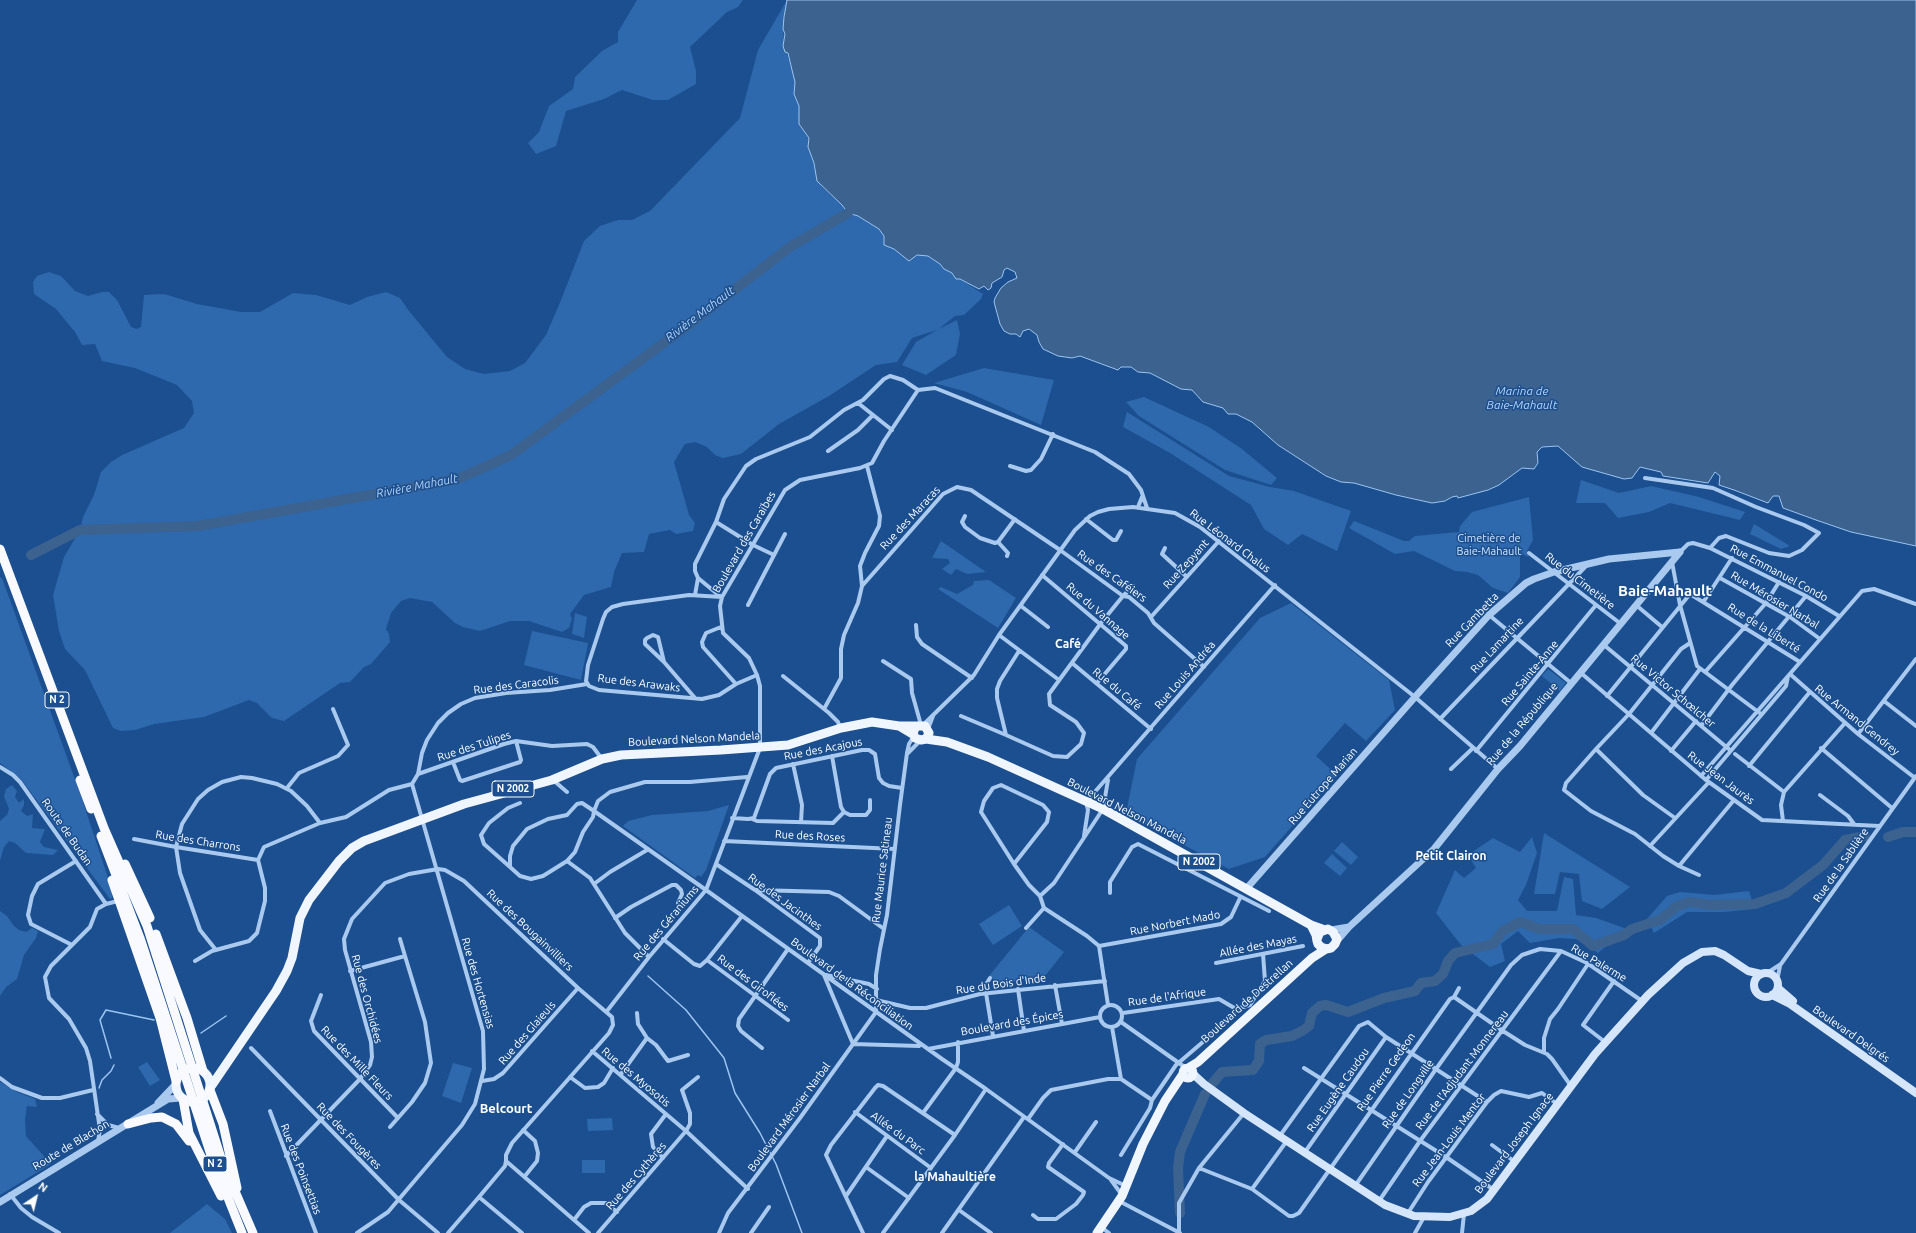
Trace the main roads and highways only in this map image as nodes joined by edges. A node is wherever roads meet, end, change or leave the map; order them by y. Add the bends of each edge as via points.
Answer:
1 (0, 549) edge
2 (0, 558) edge
3 (101, 829) junction
4 (1311, 925) junction
5 (1328, 930) junction
6 (1317, 940) junction
7 (1326, 949) junction
8 (1312, 958) junction
9 (1744, 968) junction
10 (1764, 974) junction
11 (1778, 984) junction
12 (1755, 985) junction
13 (1772, 996) junction
14 (223, 1066) junction
15 (203, 1071) junction
16 (1186, 1071) junction
17 (176, 1082) junction
18 (1916, 1088) edge
19 (210, 1089) junction
20 (1916, 1093) edge
21 (182, 1099) junction
22 (124, 1126) road end
23 (200, 1154) junction
24 (235, 1218) junction
25 (1102, 1231) edge
26 (242, 1233) edge
27 (253, 1233) edge
28 (257, 1233) edge

1 - 3 highway, N 2
2 - 3 highway, N 2
3 - 15 highway via 121,856 145,905 187,1018
3 - 17 highway via 100,841 118,901 160,1018
3 - 24 highway, N 2 via 140,938 211,1155
3 - 27 highway, N 2 via 147,926 222,1161
4 - 5 main road, Boulevard Nelson Mandela / N 2002
4 - 6 main road
4 - 14 main road, Boulevard Nelson Mandela / N 2002 via 1103,809 1010,766 921,732 872,722 841,728 788,745 638,753 602,759 552,780 488,796 364,841 338,861 309,900 300,918 292,958 280,984
5 - 6 main road via 1320,932
5 - 7 main road via 1335,934 1336,942 1331,948
6 - 7 main road via 1321,947
6 - 8 main road
7 - 8 main road, Boulevard de Destrellan
8 - 16 main road, Boulevard de Destrellan via 1253,1007
9 - 10 main road, Boulevard Joseph Ignace
9 - 12 main road, Boulevard Joseph Ignace
9 - 16 main road, Boulevard Joseph Ignace via 1711,950 1702,952 1671,972 1605,1042 1483,1204 1464,1214 1450,1217 1408,1214 1379,1201 1278,1137
10 - 11 main road via 1772,974
10 - 12 main road via 1755,981
11 - 13 main road
11 - 18 main road, Boulevard Delgrés via 1792,1000
12 - 13 main road via 1762,996
13 - 20 main road, Boulevard Delgrés via 1790,1004
14 - 15 main road via 211,1072
14 - 19 main road, Boulevard Nelson Mandela / N 2002
15 - 17 main road via 187,1069 181,1072
15 - 19 main road via 210,1081
16 - 25 main road, Boulevard de Destrellan via 1143,1144 1121,1198
17 - 21 main road via 177,1092
19 - 21 main road via 206,1097 199,1101
19 - 28 highway via 223,1124 239,1194
21 - 23 highway via 189,1133
22 - 23 highway via 155,1117 168,1119
23 - 24 highway
24 - 26 highway, N 2

